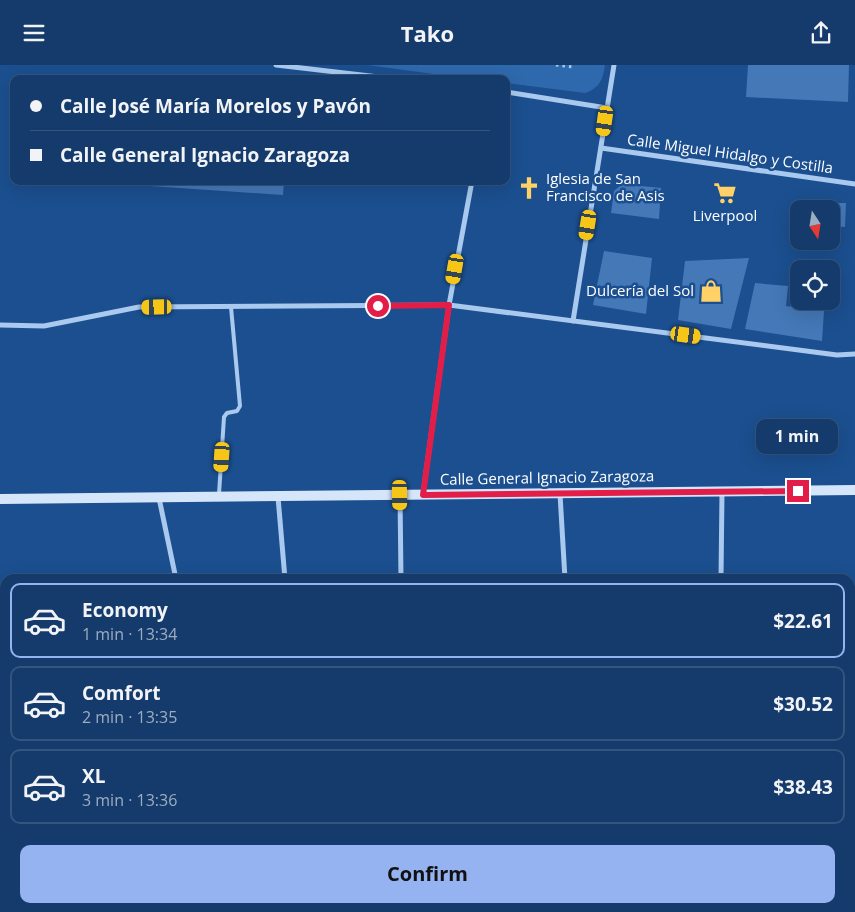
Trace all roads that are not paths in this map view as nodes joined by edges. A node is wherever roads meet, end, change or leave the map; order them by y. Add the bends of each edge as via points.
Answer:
1 (276, 65) edge
2 (614, 65) edge
3 (362, 75) edge
4 (510, 93) edge
5 (607, 108) junction
6 (601, 148) junction
7 (855, 184) edge
8 (471, 185) edge
9 (449, 305) junction
10 (231, 307) junction
11 (573, 321) junction
12 (0, 325) edge
13 (855, 354) edge
14 (855, 490) edge
15 (722, 491) junction
16 (560, 493) junction
17 (400, 495) junction
18 (423, 495) junction
19 (278, 496) junction
20 (159, 497) junction
21 (219, 497) junction
22 (0, 499) edge
23 (175, 574) edge
24 (285, 574) edge
25 (401, 574) edge
26 (566, 574) edge
27 (721, 574) edge

1 - 3 street
2 - 5 street
4 - 5 street
5 - 6 street
6 - 7 street, Calle Miguel Hidalgo y Costilla
6 - 11 street
8 - 9 street
9 - 10 street
9 - 11 street
9 - 18 street
10 - 12 street via 139,307 44,326
10 - 21 lane via 240,406 224,417
11 - 13 street via 837,355
14 - 15 street, Calle General Ignacio Zaragoza
15 - 16 street, Calle General Ignacio Zaragoza
15 - 27 street
16 - 18 street, Calle General Ignacio Zaragoza
16 - 26 street
17 - 18 street, Calle General Ignacio Zaragoza
17 - 19 street, Calle General Ignacio Zaragoza
17 - 25 street
19 - 21 street, Calle General Ignacio Zaragoza
19 - 24 street
20 - 21 street, Calle General Ignacio Zaragoza
20 - 22 street, Calle General Ignacio Zaragoza
20 - 23 street

